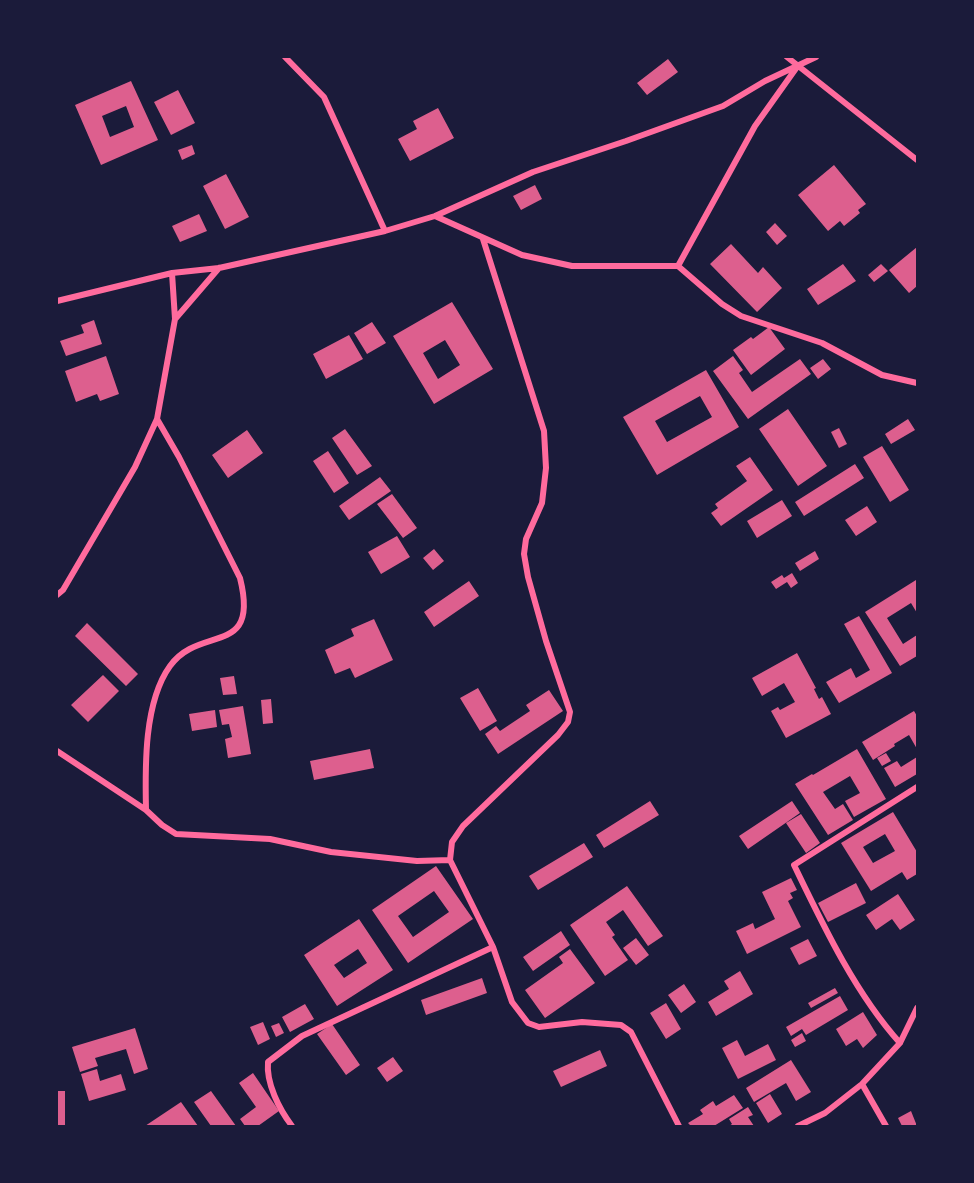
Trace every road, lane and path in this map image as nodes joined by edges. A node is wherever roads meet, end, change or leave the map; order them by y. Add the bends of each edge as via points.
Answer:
1 (285, 57) edge
2 (787, 57) edge
3 (816, 57) edge
4 (798, 67) junction
5 (917, 160) edge
6 (435, 216) junction
7 (385, 231) junction
8 (483, 238) junction
9 (678, 266) junction
10 (219, 268) junction
11 (172, 273) junction
12 (57, 301) edge
13 (175, 319) junction
14 (917, 384) edge
15 (157, 419) junction
16 (57, 595) edge
17 (57, 751) edge
18 (917, 787) edge
19 (146, 810) junction
20 (450, 860) junction
21 (493, 947) junction
22 (917, 1008) edge
23 (900, 1042) junction
24 (861, 1084) junction
25 (292, 1126) edge
26 (679, 1126) edge
27 (798, 1126) edge
28 (886, 1126) edge

1 - 7 street via 324,97
2 - 4 street
3 - 4 street
4 - 5 street
4 - 6 street via 723,106 532,172
4 - 9 street via 755,126
6 - 7 street
6 - 8 street
7 - 10 street
8 - 9 street via 522,255 572,266
8 - 20 street via 544,431 546,468 542,504 526,539 524,554 546,641 570,712 558,735 463,826 452,842
9 - 14 street via 741,316 822,343 882,375
10 - 11 street
10 - 13 street
11 - 12 street
11 - 13 street
13 - 15 street
15 - 16 street via 135,467
15 - 19 street via 240,578 245,600 238,626 229,635 191,647 172,663 161,682 154,699 147,744
17 - 19 street
18 - 23 street via 794,865 866,999
19 - 20 street via 176,834 270,839 331,852 417,861
20 - 21 street
21 - 25 street via 302,1036 268,1062 269,1082
21 - 26 street via 512,1002 528,1023 539,1028 582,1022 621,1025 631,1032
22 - 23 street
23 - 24 street
24 - 27 street via 825,1113
24 - 28 street

